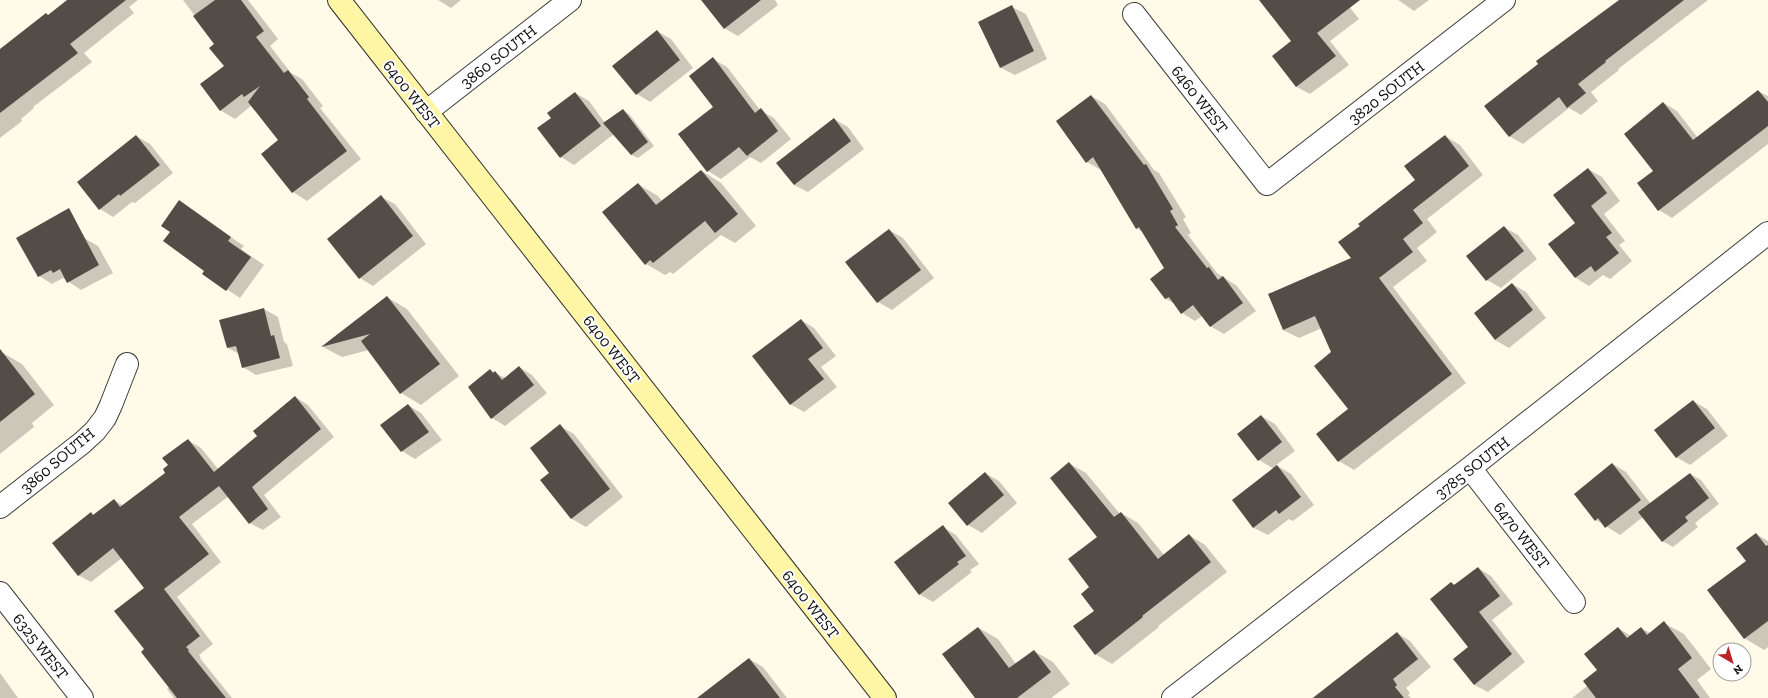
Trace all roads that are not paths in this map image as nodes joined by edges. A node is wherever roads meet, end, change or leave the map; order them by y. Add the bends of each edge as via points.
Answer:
1 (339, 0) edge
2 (570, 0) edge
3 (1504, 0) edge
4 (1134, 14) dead end
5 (426, 112) junction
6 (1267, 184) joint
7 (1768, 233) edge
8 (127, 364) dead end
9 (1470, 468) junction
10 (0, 507) edge
11 (0, 593) edge
12 (1574, 602) dead end
13 (82, 698) edge
14 (885, 698) edge
15 (1173, 698) edge

1 - 5 street, 6400 WEST
2 - 5 street, 3860 SOUTH
3 - 6 street, 3820 SOUTH
4 - 6 street, 6460 WEST
5 - 14 street, 6400 WEST
7 - 9 street, 3785 SOUTH
8 - 10 street, 3860 SOUTH via 105,418 95,431
9 - 12 street, 6470 WEST
9 - 15 street, 3785 SOUTH
11 - 13 street, 6325 WEST

